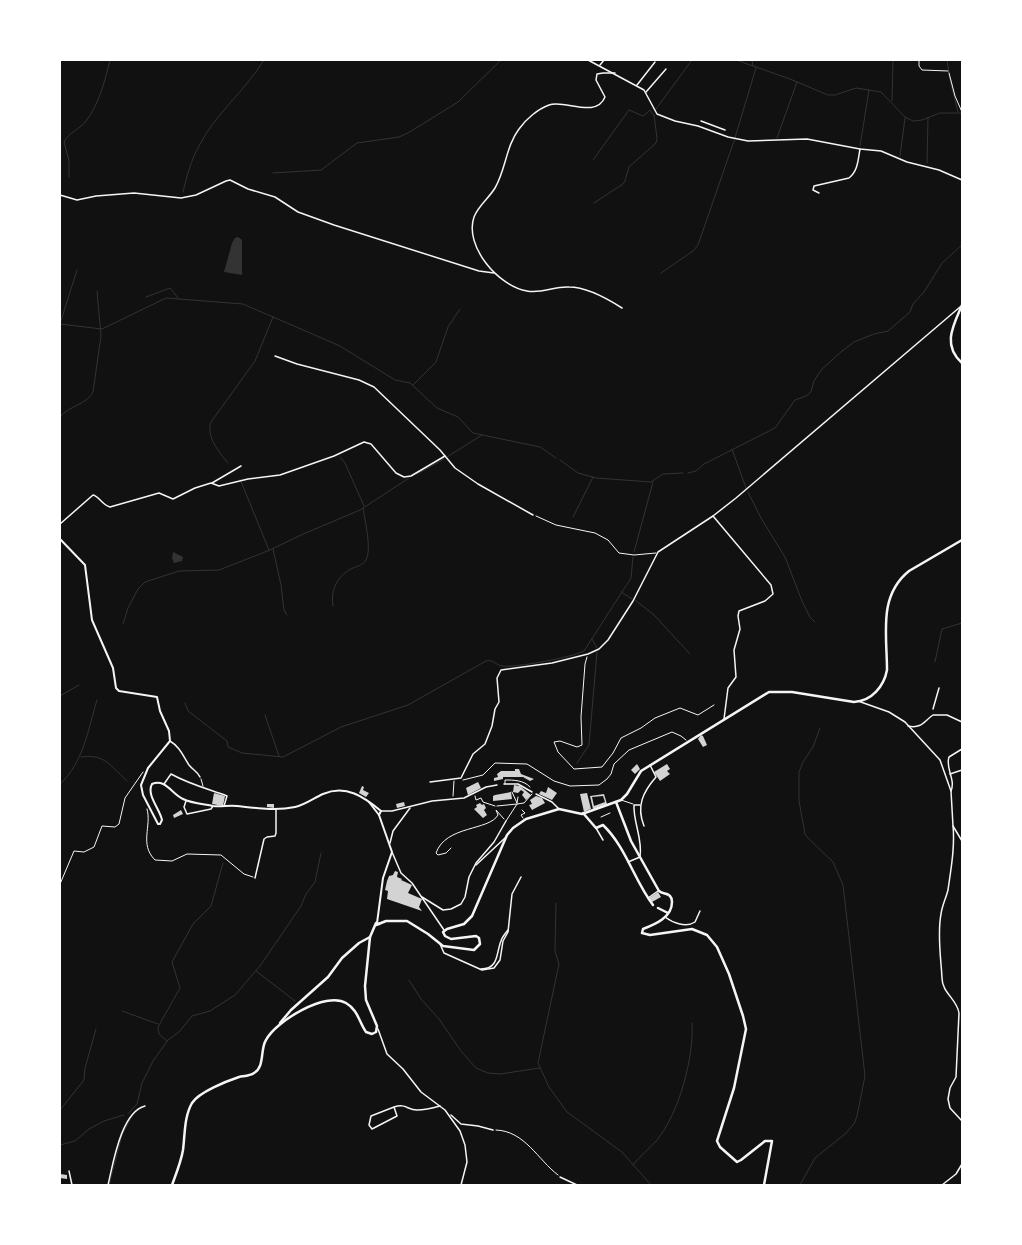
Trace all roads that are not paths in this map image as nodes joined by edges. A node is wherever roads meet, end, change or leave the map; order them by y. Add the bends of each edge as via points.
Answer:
1 (588, 60) edge
2 (604, 60) edge
3 (919, 60) edge
4 (655, 62) dead end
5 (600, 66) junction
6 (666, 69) dead end
7 (948, 71) road end
8 (616, 73) junction
9 (637, 86) junction
10 (646, 92) junction
11 (701, 121) dead end
12 (713, 126) junction
13 (711, 130) junction
14 (725, 130) dead end
15 (860, 150) junction
16 (962, 180) edge
17 (819, 193) dead end
18 (60, 195) edge
19 (494, 273) junction
20 (962, 306) edge
21 (622, 308) dead end
22 (275, 356) dead end
23 (962, 362) edge
24 (445, 456) junction
25 (241, 466) dead end
26 (210, 484) junction
27 (533, 514) road end
28 (713, 516) junction
29 (60, 524) edge
30 (60, 538) edge
31 (962, 540) edge
32 (939, 688) dead end
33 (858, 702) junction
34 (933, 709) dead end
35 (723, 721) junction
36 (962, 722) edge
37 (908, 726) junction
38 (170, 742) junction
39 (962, 749) edge
40 (650, 765) junction
41 (962, 770) edge
42 (950, 774) junction
43 (200, 777) road end
44 (430, 782) dead end
45 (164, 784) junction
46 (484, 784) dead end
47 (504, 784) joint
48 (497, 785) dead end
49 (530, 787) dead end
50 (485, 788) junction
51 (951, 791) junction
52 (512, 792) dead end
53 (532, 793) joint
54 (536, 794) dead end
55 (518, 797) dead end
56 (620, 800) junction
57 (186, 801) junction
58 (369, 802) junction
59 (616, 802) junction
60 (517, 804) junction
61 (634, 805) junction
62 (640, 805) junction
63 (213, 806) junction
64 (224, 806) junction
65 (412, 806) junction
66 (497, 806) road end
67 (276, 809) junction
68 (558, 809) junction
69 (381, 811) junction
70 (583, 813) junction
71 (379, 815) junction
72 (506, 822) joint
73 (644, 826) dead end
74 (953, 826) junction
75 (596, 828) junction
76 (506, 838) junction
77 (603, 840) dead end
78 (962, 841) edge
79 (390, 844) junction
80 (392, 852) junction
81 (640, 857) junction
82 (627, 862) junction
83 (476, 865) junction
84 (521, 877) dead end
85 (255, 878) road end
86 (659, 891) junction
87 (422, 897) junction
88 (648, 898) junction
89 (653, 905) dead end
90 (658, 908) dead end
91 (700, 911) dead end
92 (668, 913) junction
93 (665, 917) junction
94 (377, 924) junction
95 (508, 929) junction
96 (444, 930) junction
97 (370, 937) junction
98 (440, 944) junction
99 (479, 969) junction
100 (279, 1024) junction
101 (378, 1029) junction
102 (145, 1106) dead end
103 (440, 1106) junction
104 (394, 1107) junction
105 (449, 1114) junction
106 (962, 1122) edge
107 (493, 1130) road end
108 (962, 1164) edge
109 (70, 1171) dead end
110 (560, 1177) road end
111 (72, 1185) edge
112 (108, 1185) edge
113 (172, 1185) edge
114 (461, 1185) edge
115 (577, 1185) edge
116 (764, 1185) edge
117 (942, 1185) edge

1 - 5 street
2 - 5 street
3 - 7 street via 922,70
4 - 9 street
5 - 8 street
6 - 10 street
8 - 9 street
8 - 19 street via 597,74 596,80 605,97 599,104 581,108 557,103 548,105 528,118 513,136 495,187 478,208 473,220 473,240
9 - 10 street
10 - 13 street via 655,111 675,121
11 - 12 street
12 - 13 street
12 - 14 street
13 - 15 street via 735,138 757,141 807,139
15 - 16 street via 886,153
15 - 17 street via 853,176 814,186 813,190
18 - 19 street via 77,200 134,193 182,198 196,195 230,180 248,189 275,197 298,212 334,226 479,271
19 - 21 street via 526,291 569,286 585,290
20 - 23 main road via 950,340 951,350
20 - 28 street
22 - 24 street via 359,380 374,387
24 - 26 street via 404,478 396,473 371,444 364,442 339,455 280,475 219,486
24 - 27 street via 464,476
25 - 26 street
26 - 29 street via 173,499 159,493 112,507 103,504 93,495
28 - 35 street via 771,585 773,594 765,602 739,611 740,629 734,650 736,677 728,688
28 - 44 street via 658,552 636,595 612,634 599,649 538,666 501,670 497,678 499,702 483,746 473,754 463,775 458,779
30 - 38 street via 85,565 92,620 113,668 116,688 119,691 157,697 169,731
31 - 33 main road via 909,571 891,593 886,614 886,677 879,691
32 - 34 street
33 - 35 main road via 774,691
33 - 37 street via 889,712
35 - 40 main road
36 - 37 street via 947,715 933,715 924,725
37 - 51 street via 940,760
38 - 43 street via 176,745
38 - 45 street via 148,768 142,781 141,790 156,822 160,824 162,817 150,788 154,783
39 - 42 street via 949,757 947,763
40 - 56 main road via 638,775
40 - 62 street via 656,777 646,790
41 - 42 street
42 - 51 street via 953,786
45 - 57 street
45 - 64 street via 171,774 185,782 203,786 226,796
46 - 50 street
47 - 49 street via 504,780 516,781
47 - 53 street via 518,784
48 - 50 street
50 - 65 street via 469,797
51 - 74 street
52 - 60 street
53 - 60 street via 524,803
54 - 68 street via 552,802
55 - 60 street
56 - 59 main road
56 - 61 street
57 - 63 street
57 - 63 street via 184,808 187,814 211,809
58 - 67 street via 354,792 342,790 325,793 296,806
58 - 69 street
58 - 71 street
59 - 70 main road
59 - 81 main road via 631,842
60 - 66 street
60 - 72 street
61 - 62 street
61 - 81 street
62 - 73 street
63 - 64 street
64 - 67 street
65 - 69 street
65 - 79 street via 393,831
67 - 85 street via 276,833 275,836 264,839
68 - 70 main road
68 - 76 main road via 525,818
69 - 71 street
70 - 75 main road
71 - 79 street via 384,834
72 - 83 street
74 - 78 street
74 - 106 street via 954,852 948,889 940,915 940,933 942,982 958,1005 959,1013 956,1077 948,1099 950,1108
75 - 77 street
75 - 82 main road via 603,825 612,834
76 - 83 street
76 - 96 main road via 472,916 464,924
79 - 80 street
80 - 87 street via 401,873
80 - 94 street via 383,878
81 - 82 street
81 - 86 main road
82 - 88 main road
83 - 87 street via 469,877 461,904 443,910
84 - 95 street via 512,894
86 - 88 street
86 - 92 main road via 671,897 672,903
87 - 96 street
88 - 89 main road
90 - 92 main road
91 - 93 street via 695,922 689,924 672,922
92 - 93 main road
93 - 116 main road via 643,929 642,933 646,935 692,929 709,936 715,943 729,974 746,1029 734,1088 717,1141 737,1162 759,1144 767,1140 772,1141
94 - 97 main road
94 - 98 main road via 386,921 407,921
95 - 99 street via 502,938 494,964 487,969
95 - 99 street via 499,962 490,970
96 - 98 main road via 444,936 451,939 476,936 480,944 474,950 467,951 447,948
97 - 100 main road via 342,958 328,977
97 - 101 main road via 366,1000
98 - 99 street via 444,952
100 - 101 main road via 325,1000 334,999 352,1007 366,1032 372,1034
100 - 113 main road via 266,1039 260,1064 255,1072 215,1087 193,1102 187,1117 182,1154
101 - 103 street via 387,1054 421,1092
102 - 112 street via 138,1108 127,1120
103 - 104 street via 416,1110 405,1106
103 - 105 street
104 - 104 street via 397,1116 372,1129 369,1125 372,1116
105 - 107 street via 462,1124
105 - 114 street via 460,1131 466,1150 467,1162
108 - 117 street via 956,1174
109 - 111 street
110 - 115 street

